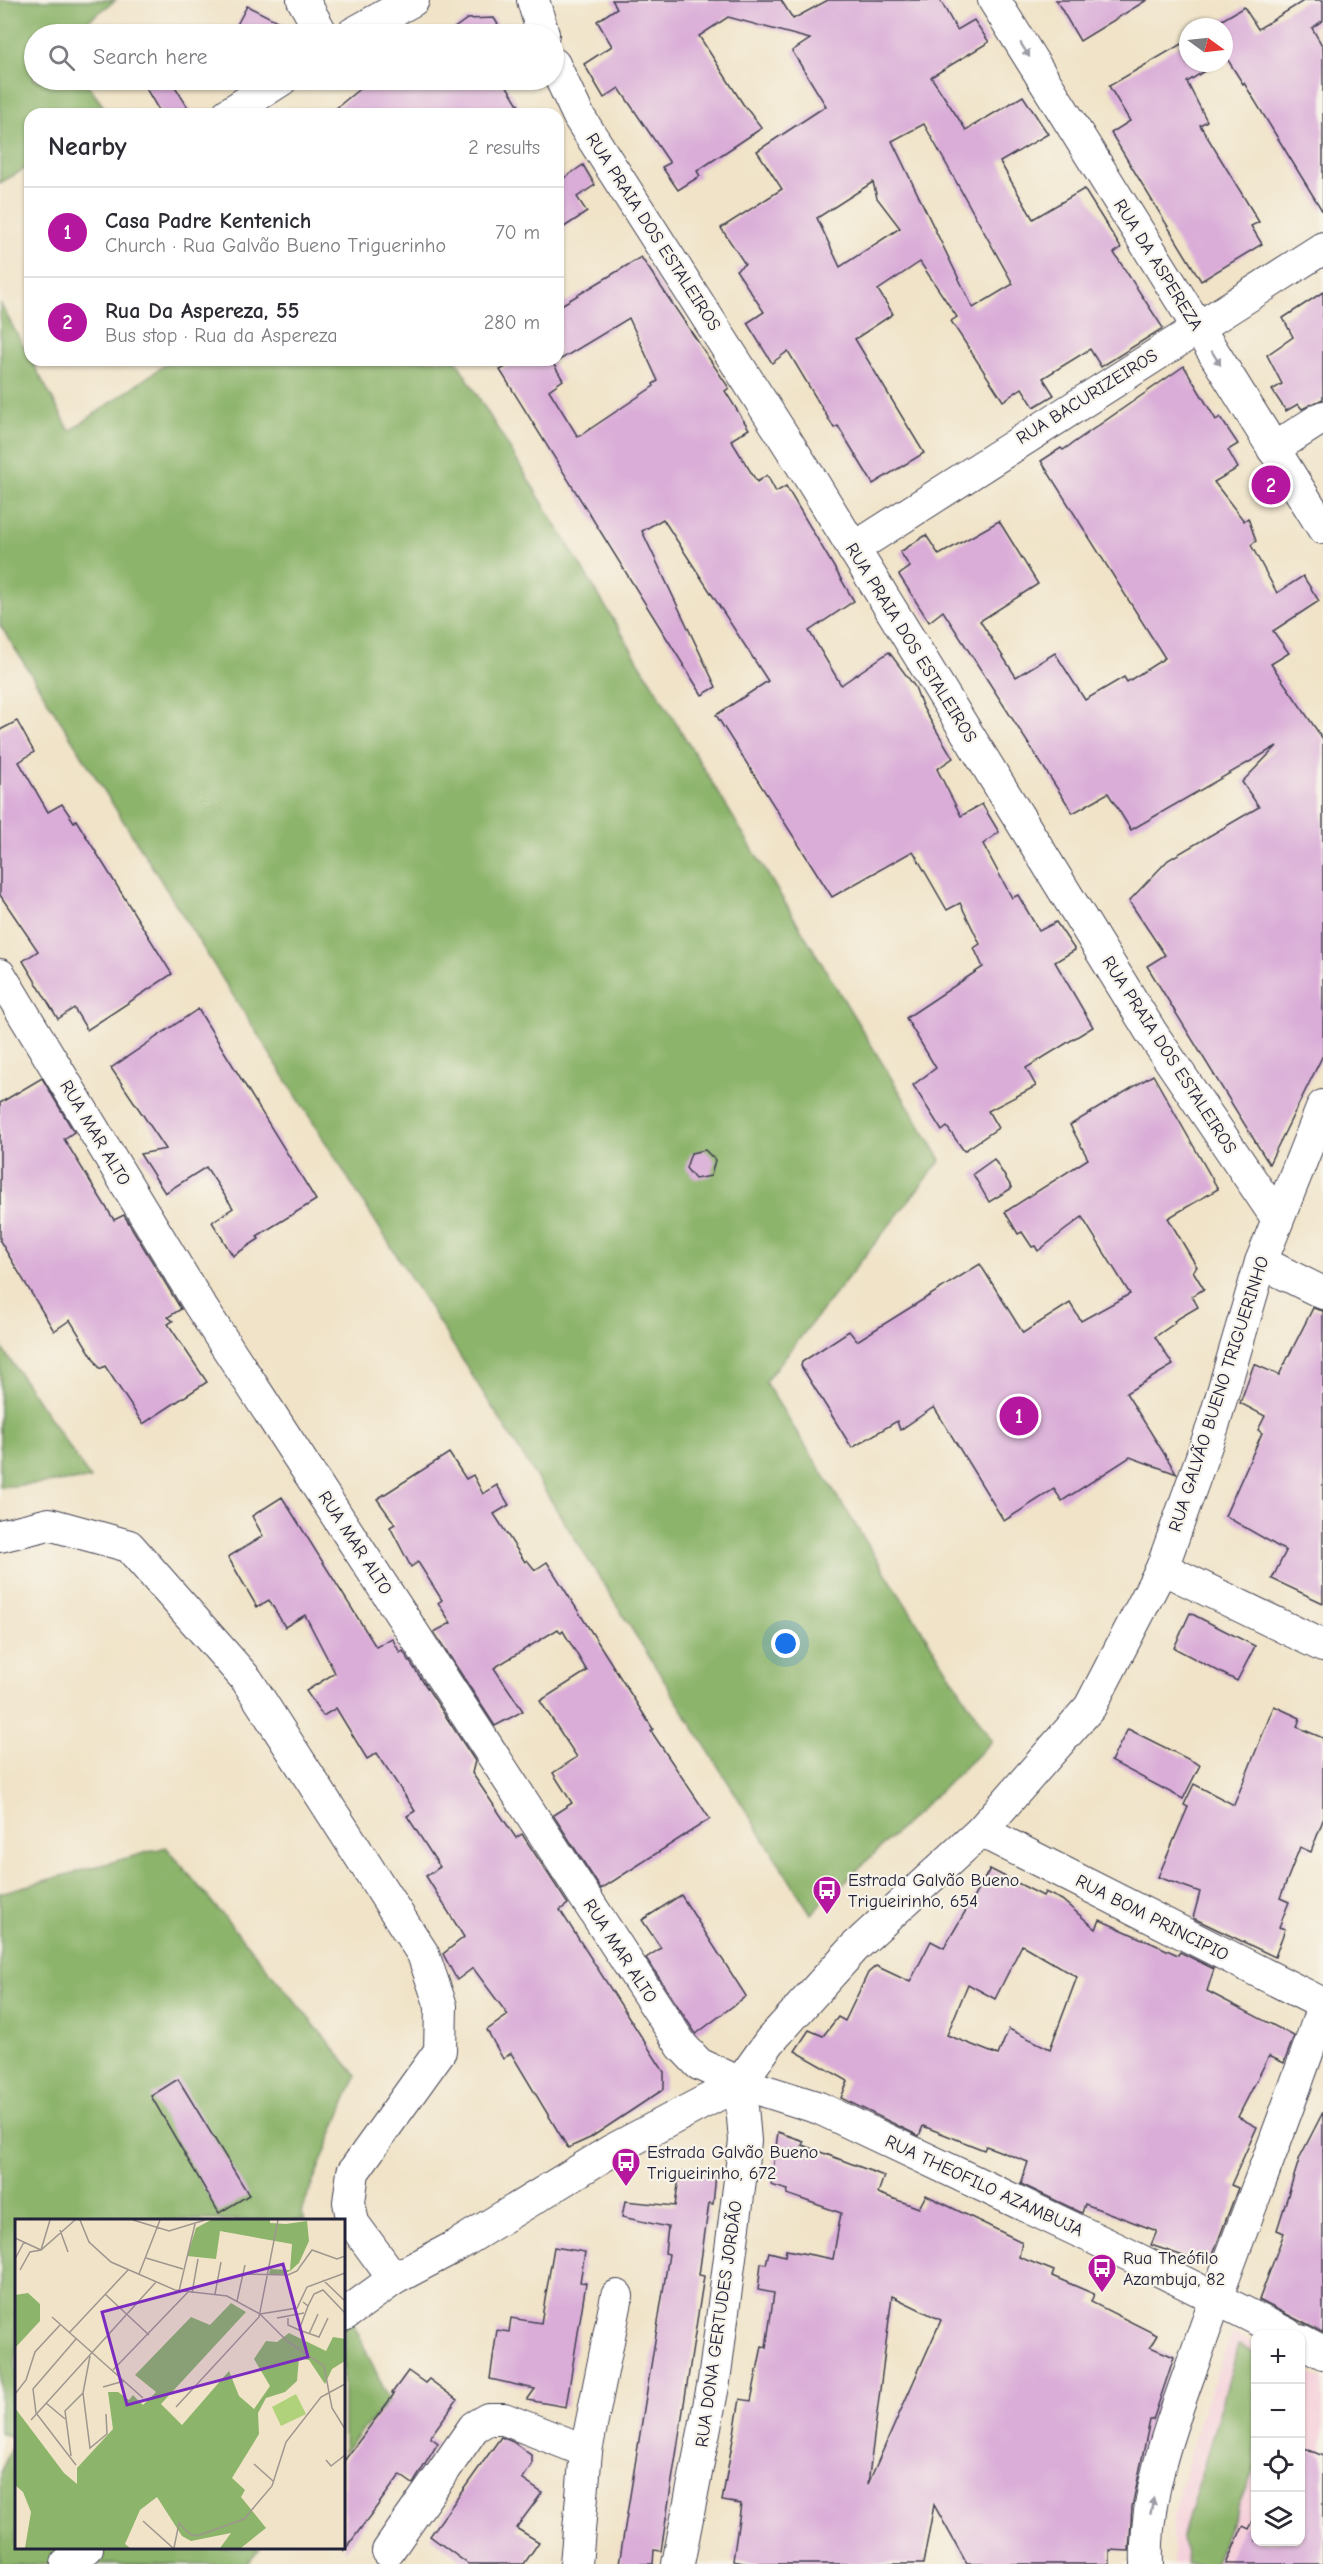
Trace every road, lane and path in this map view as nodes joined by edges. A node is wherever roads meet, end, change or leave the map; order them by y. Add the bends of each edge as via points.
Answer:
1 (303, 0) edge
2 (413, 0) edge
3 (533, 0) edge
4 (994, 0) edge
5 (316, 24) edge
6 (370, 24) edge
7 (540, 24) edge
8 (564, 85) edge
9 (265, 90) edge
10 (237, 108) edge
11 (1323, 248) edge
12 (1197, 328) junction
13 (1323, 417) edge
14 (1273, 449) junction
15 (1323, 528) edge
16 (853, 549) junction
17 (0, 975) edge
18 (1323, 1106) edge
19 (1277, 1218) junction
20 (1261, 1262) junction
21 (1323, 1293) edge
22 (0, 1536) edge
23 (1162, 1568) junction
24 (1323, 1646) edge
25 (981, 1831) junction
26 (1323, 2005) edge
27 (740, 2083) junction
28 (394, 2280) junction
29 (617, 2296) dead end
30 (1216, 2298) junction
31 (345, 2314) edge
32 (1279, 2330) edge
33 (1305, 2344) edge
34 (1323, 2353) edge
35 (586, 2451) junction
36 (85, 2549) edge
37 (392, 2560) edge
38 (68, 2564) edge
39 (576, 2564) edge
40 (678, 2564) edge
41 (1147, 2564) edge

1 - 5 street
2 - 6 street
3 - 7 street
4 -> 12 street, RUA DA ASPEREZA
8 - 16 street, RUA PRAIA DOS ESTALEIROS via 579,117
9 - 10 street
11 - 12 street, RUA BACURIZEIROS
12 -> 14 street, RUA DA ASPEREZA
12 - 16 street, RUA BACURIZEIROS
13 - 14 street
14 - 15 street, RUA DA ASPEREZA
16 - 19 street, RUA PRAIA DOS ESTALEIROS via 1151,1032
17 - 27 street, RUA MAR ALTO via 199,1304 682,2046 699,2064
18 - 19 street, RUA GALVÃO BUENO TRIGUERINHO
19 - 20 street, RUA GALVÃO BUENO TRIGUERINHO
20 - 21 street
20 - 23 street, RUA GALVÃO BUENO TRIGUERINHO via 1213,1426
22 - 28 street via 49,1524 129,1546 247,1680 423,1954 441,2006 440,2051 353,2172 349,2202 353,2223
23 - 24 street
23 - 25 street, RUA GALVÃO BUENO TRIGUERINHO via 1090,1707
25 - 26 street, RUA BOM PRINCIPIO
25 - 27 street, RUA GALVÃO BUENO TRIGUERINHO via 854,1948 770,2041
26 - 30 street
27 - 28 street, RUA GALVÃO BUENO TRIGUERINHO via 611,2151
27 - 30 street, RUA THEOFILO AZAMBUJA via 819,2108
27 - 40 street, RUA DONA GERTUDES JORDÃO via 744,2153 714,2381
28 - 31 street, RUA GALVÃO BUENO TRIGUERINHO
29 - 35 street
30 - 32 street, RUA THEOFILO AZAMBUJA
41 -> 30 street via 1146,2539 1159,2468
33 - 34 street
35 - 37 street via 504,2419 488,2419 474,2427
35 - 39 street
36 - 38 street

